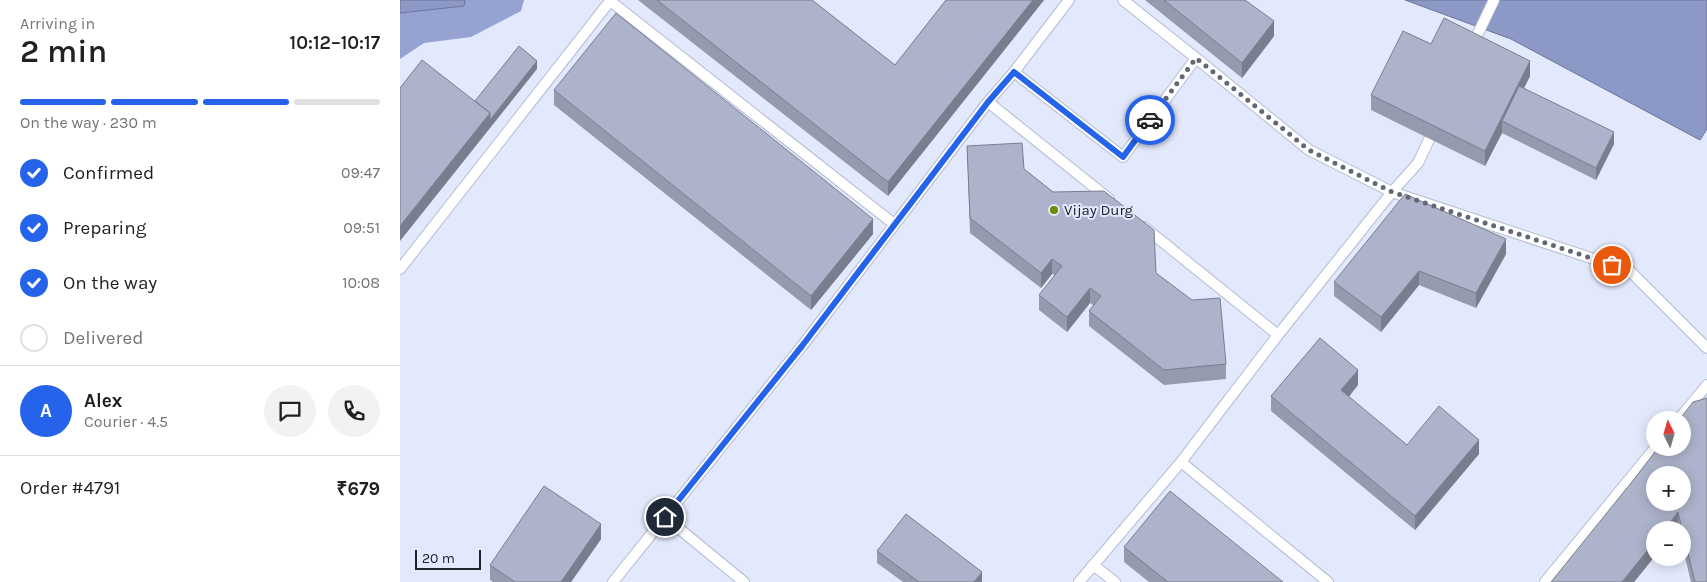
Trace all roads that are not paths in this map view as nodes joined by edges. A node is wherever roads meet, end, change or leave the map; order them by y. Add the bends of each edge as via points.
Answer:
1 (1070, 0) edge
2 (1123, 0) edge
3 (1494, 0) edge
4 (609, 1) edge
5 (1470, 51) edge
6 (1196, 58) junction
7 (1014, 72) junction
8 (988, 102) junction
9 (1439, 118) edge
10 (1392, 192) junction
11 (1118, 206) edge
12 (1133, 218) edge
13 (894, 224) junction
14 (400, 269) edge
15 (1278, 335) junction
16 (1707, 348) edge
17 (1707, 385) edge
18 (1685, 411) edge
19 (1648, 456) edge
20 (1181, 462) junction
21 (665, 517) junction
22 (1093, 565) junction
23 (613, 582) edge
24 (744, 582) edge
25 (1078, 582) edge
26 (1115, 582) edge
27 (1328, 582) edge
28 (1545, 582) edge

1 - 7 lane
2 - 6 lane
3 - 5 lane
4 - 13 lane
4 - 14 lane
6 - 7 lane via 1123,157
6 - 10 lane via 1309,150
7 - 8 lane
8 - 11 lane
8 - 13 lane
9 - 10 lane via 1418,164
10 - 15 lane
10 - 16 lane via 1630,271
12 - 15 lane
13 - 21 lane via 802,346
15 - 20 lane
17 - 18 lane
19 - 28 lane
20 - 22 lane
20 - 27 lane
21 - 23 lane
21 - 24 lane
22 - 25 lane
22 - 26 lane

